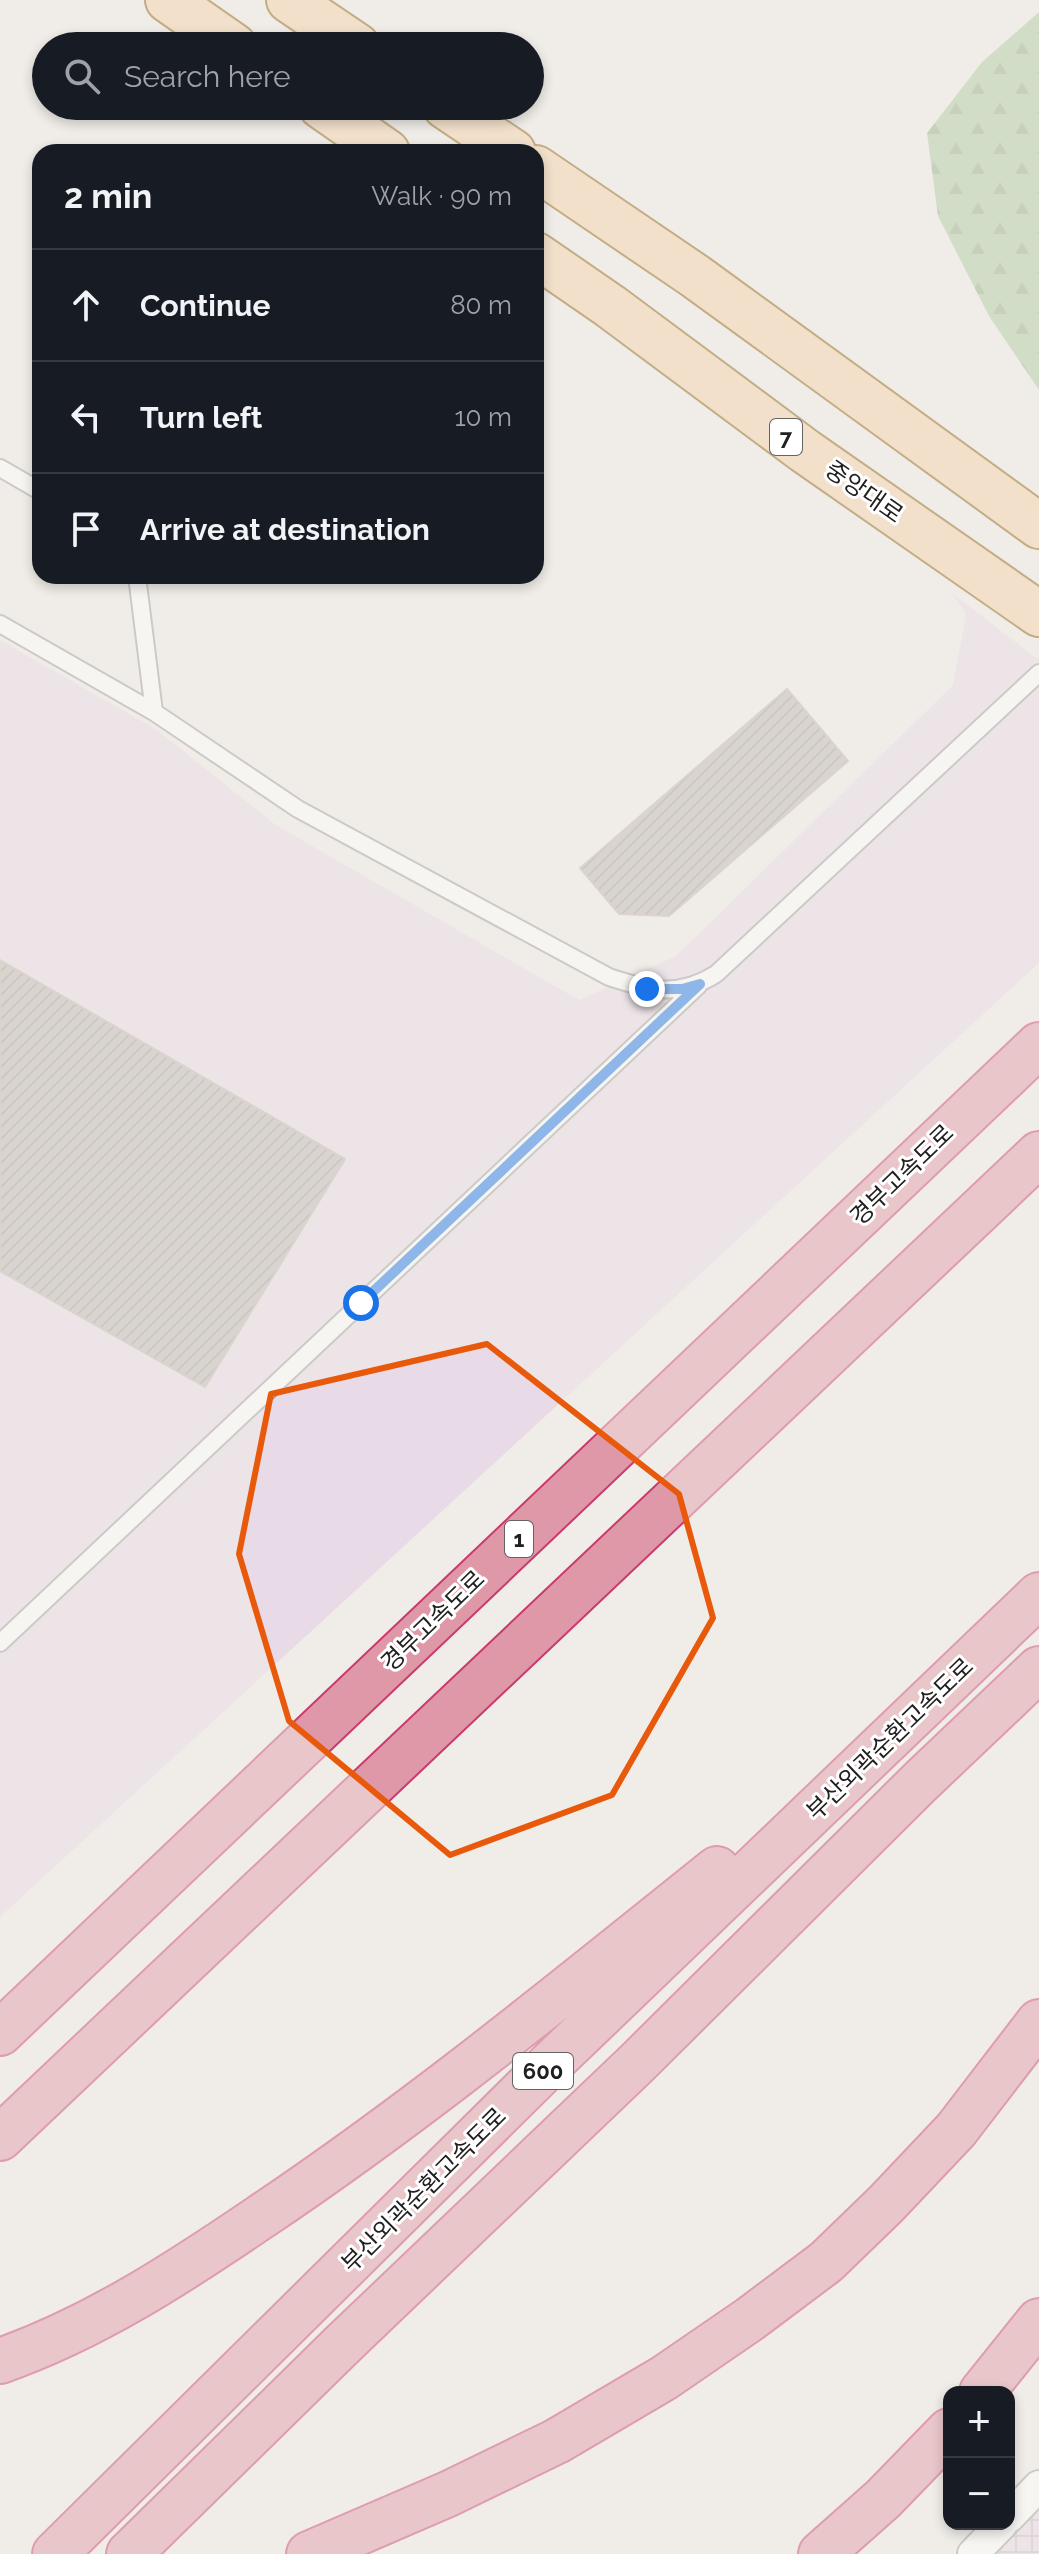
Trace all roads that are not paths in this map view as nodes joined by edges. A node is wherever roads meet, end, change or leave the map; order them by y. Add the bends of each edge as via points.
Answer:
1 (168, 0) edge
2 (289, 0) edge
3 (214, 32) edge
4 (336, 32) edge
5 (341, 120) edge
6 (466, 120) edge
7 (376, 144) edge
8 (501, 144) edge
9 (544, 173) edge
10 (544, 261) edge
11 (0, 468) edge
12 (32, 486) edge
13 (1039, 526) edge
14 (138, 584) edge
15 (1039, 614) edge
16 (0, 624) edge
17 (1039, 673) edge
18 (154, 712) junction
19 (700, 984) junction
20 (1039, 1045) edge
21 (1039, 1154) edge
22 (1039, 1595) edge
23 (0, 1643) edge
24 (1039, 1669) edge
25 (926, 1704) junction
26 (10, 2020) edge
27 (1039, 2022) edge
28 (0, 2138) edge
29 (1039, 2321) edge
30 (0, 2361) edge
31 (987, 2386) edge
32 (943, 2437) edge
33 (1039, 2486) edge
34 (1015, 2511) edge
35 (996, 2530) edge
36 (55, 2554) edge
37 (129, 2554) edge
38 (309, 2554) edge
39 (821, 2554) edge
40 (973, 2554) edge

1 - 3 main road
2 - 4 main road
5 - 7 main road
6 - 8 main road
9 - 13 main road via 695,276
10 - 15 main road, 중앙대로 / 7
11 - 12 lane
14 - 18 lane
16 - 18 lane
17 - 19 lane
18 - 19 lane via 298,809 609,977 647,989
19 - 23 lane
20 - 26 highway, 경부고속도로 / 1
21 - 28 highway
22 - 25 highway, 부산외곽순환고속도로 / 600
24 - 37 highway, 600
25 - 30 highway via 425,2101 319,2178 133,2300
25 - 36 highway, 부산외곽순환고속도로 / 600 via 547,2067
27 - 38 highway via 956,2130 886,2204 826,2262 750,2319 557,2441
29 - 31 highway
32 - 39 highway
33 - 34 street
35 - 40 street

